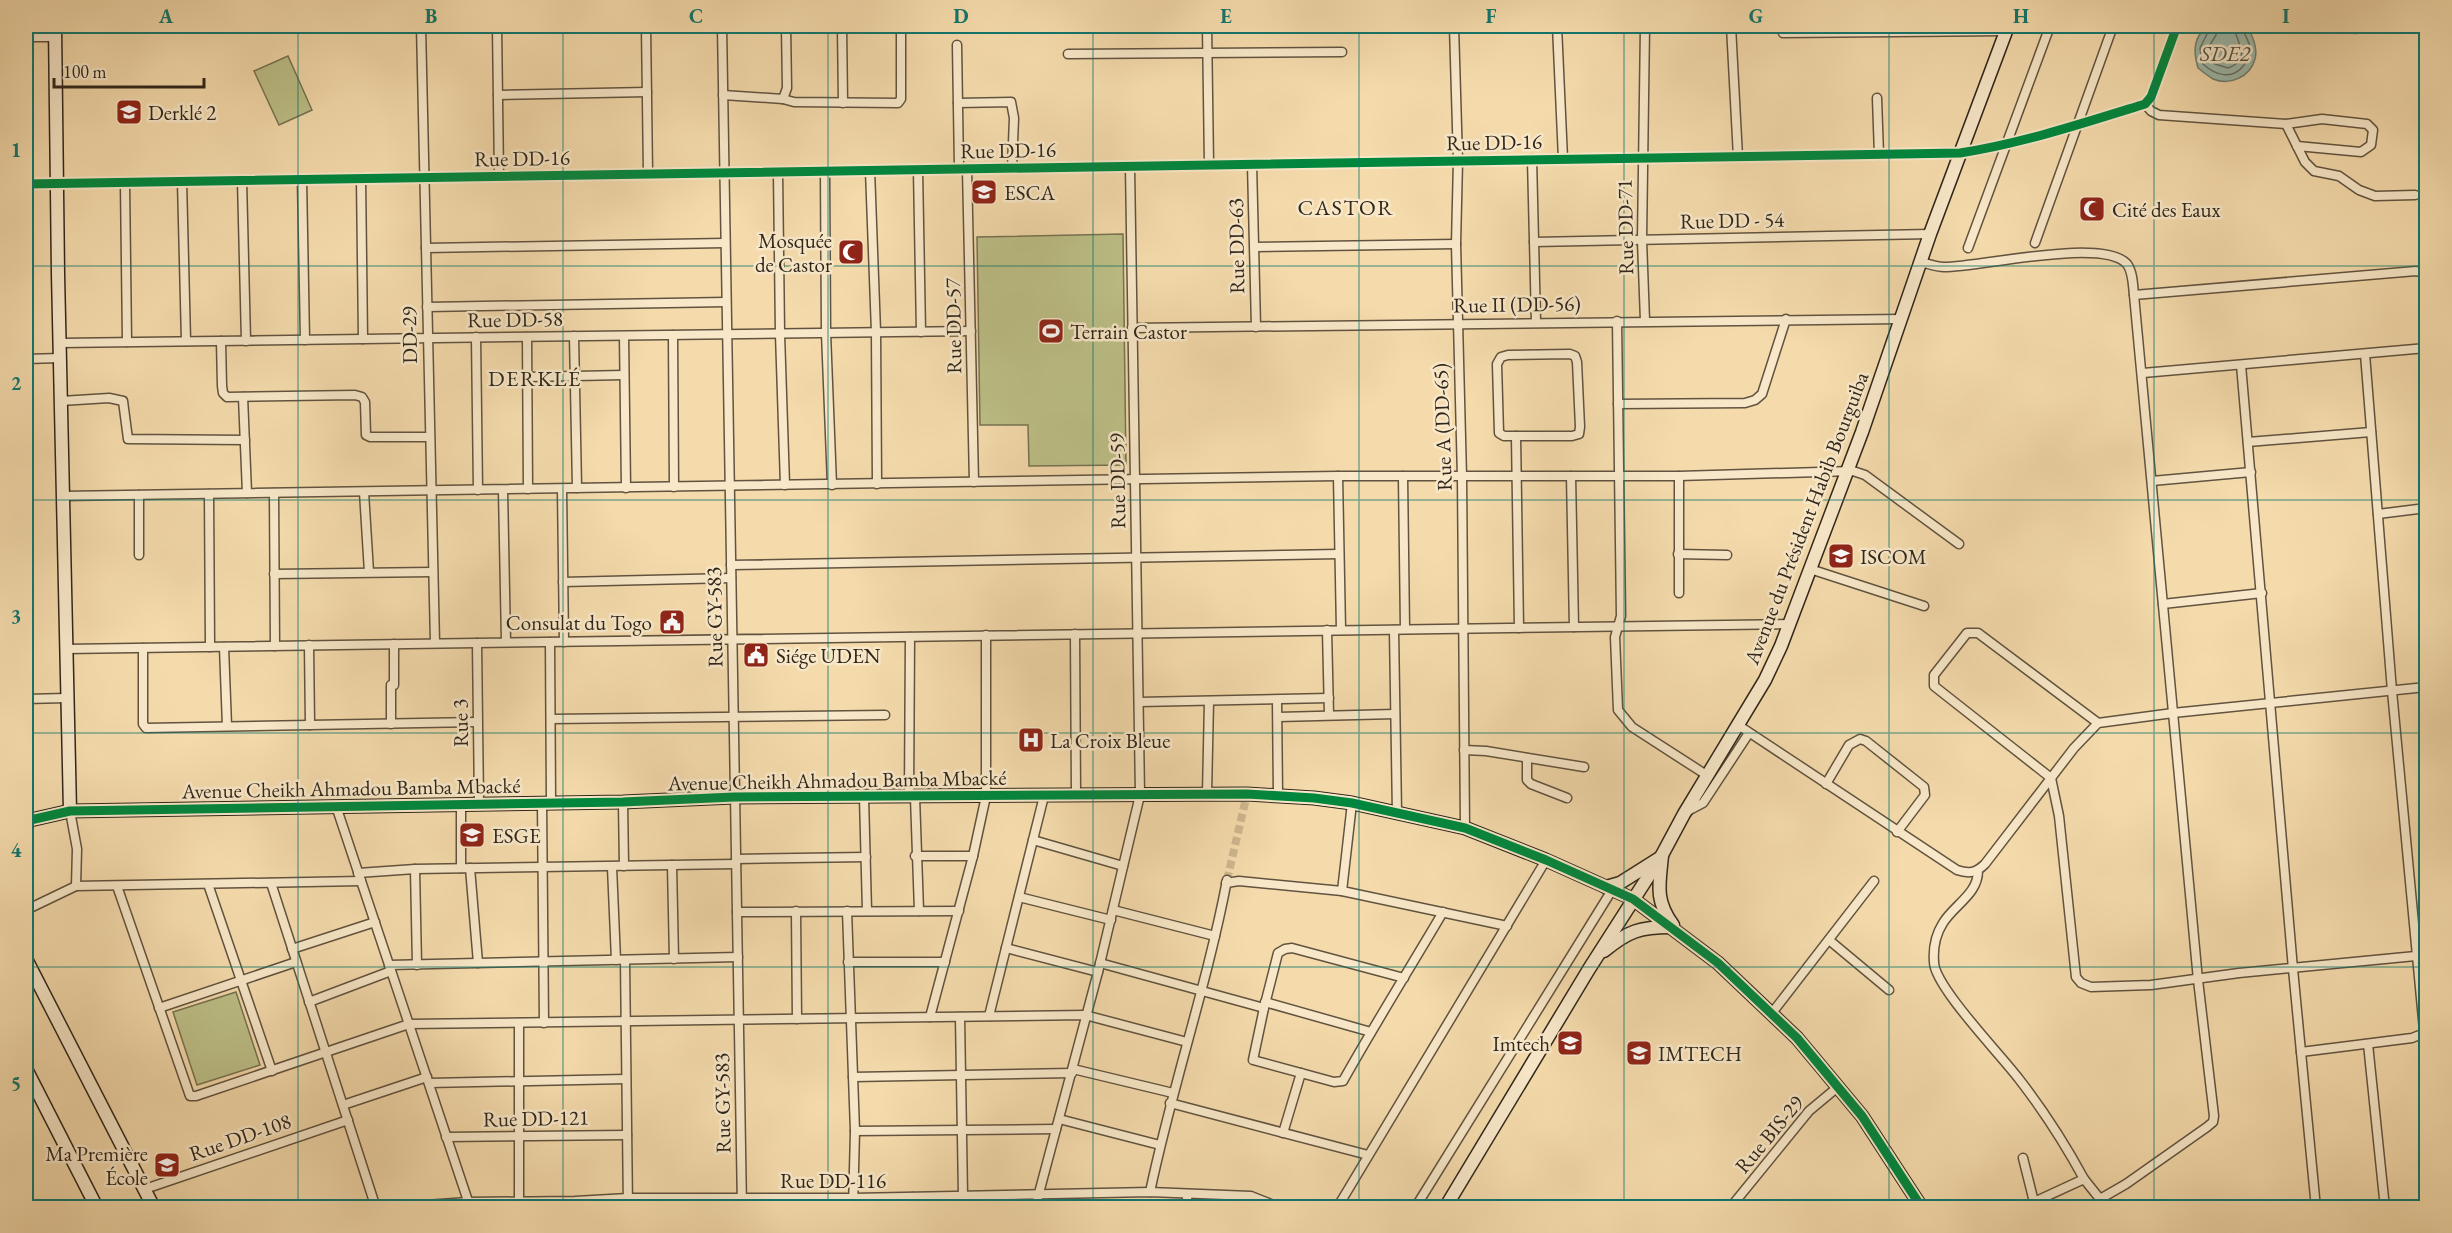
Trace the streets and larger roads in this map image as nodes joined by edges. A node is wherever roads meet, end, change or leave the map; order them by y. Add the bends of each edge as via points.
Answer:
1 (421, 26) edge
2 (497, 26) edge
3 (645, 26) edge
4 (722, 26) edge
5 (786, 26) edge
6 (842, 26) edge
7 (901, 26) edge
8 (1207, 26) edge
9 (1454, 26) edge
10 (1557, 26) edge
11 (1645, 26) edge
12 (1731, 26) edge
13 (2050, 26) edge
14 (2113, 26) edge
15 (2177, 26) edge
16 (2007, 28) edge
17 (55, 31) edge
18 (1783, 33) dead end
19 (26, 37) edge
20 (957, 45) dead end
21 (1207, 52) junction
22 (1342, 52) dead end
23 (1068, 54) dead end
24 (647, 92) junction
25 (498, 95) junction
26 (723, 95) junction
27 (1876, 98) dead end
28 (783, 99) junction
29 (843, 103) junction
30 (958, 103) junction
31 (2145, 104) junction
32 (2286, 124) junction
33 (2076, 125) junction
34 (2006, 144) junction
35 (2297, 146) junction
36 (1960, 153) junction
37 (1879, 155) junction
38 (1738, 157) junction
39 (1532, 159) junction
40 (1563, 159) junction
41 (1642, 159) junction
42 (1458, 161) junction
43 (1252, 164) junction
44 (1209, 165) junction
45 (1130, 167) junction
46 (1012, 168) junction
47 (963, 169) junction
48 (870, 170) junction
49 (918, 170) junction
50 (825, 171) junction
51 (778, 172) junction
52 (724, 173) junction
53 (648, 174) junction
54 (499, 176) junction
55 (423, 177) junction
56 (361, 178) junction
57 (302, 179) junction
58 (242, 180) junction
59 (182, 181) junction
60 (57, 183) junction
61 (125, 183) junction
62 (26, 184) edge
63 (2415, 195) dead end
64 (1930, 234) junction
65 (1642, 240) junction
66 (1534, 242) junction
67 (726, 243) junction
68 (2035, 243) dead end
69 (1456, 244) junction
70 (426, 248) junction
71 (1255, 248) junction
72 (1968, 249) dead end
73 (1921, 262) junction
74 (2427, 278) edge
75 (2134, 295) junction
76 (726, 302) junction
77 (427, 307) junction
78 (1786, 319) junction
79 (1902, 319) junction
80 (1617, 321) junction
81 (1646, 321) junction
82 (1536, 322) junction
83 (1457, 323) junction
84 (1256, 327) junction
85 (1132, 328) junction
86 (971, 331) junction
87 (876, 332) junction
88 (921, 332) junction
89 (826, 333) junction
90 (726, 334) junction
91 (780, 334) junction
92 (673, 335) junction
93 (574, 336) junction
94 (624, 336) junction
95 (476, 337) junction
96 (527, 337) junction
97 (427, 338) junction
98 (363, 339) junction
99 (305, 340) junction
100 (186, 341) junction
101 (221, 341) junction
102 (246, 341) junction
103 (127, 342) junction
104 (60, 343) junction
105 (2427, 348) edge
106 (2365, 354) junction
107 (60, 358) junction
108 (26, 359) edge
109 (2241, 365) junction
110 (2143, 373) junction
111 (624, 375) junction
112 (575, 376) junction
113 (528, 377) junction
114 (243, 397) junction
115 (61, 401) junction
116 (1618, 404) junction
117 (2371, 432) junction
118 (429, 436) junction
119 (1516, 436) junction
120 (245, 440) junction
121 (2248, 442) junction
122 (1846, 472) junction
123 (2251, 472) junction
124 (1338, 476) junction
125 (1403, 476) junction
126 (1570, 476) junction
127 (1617, 476) junction
128 (1679, 476) junction
129 (1462, 477) junction
130 (1516, 477) junction
131 (1135, 480) junction
132 (974, 482) junction
133 (2152, 482) junction
134 (832, 484) junction
135 (876, 484) junction
136 (785, 485) junction
137 (729, 486) junction
138 (674, 487) junction
139 (577, 488) junction
140 (626, 488) junction
141 (528, 489) junction
142 (562, 489) junction
143 (478, 490) junction
144 (503, 490) junction
145 (430, 491) junction
146 (364, 492) junction
147 (247, 493) junction
148 (274, 493) junction
149 (210, 494) junction
150 (139, 495) junction
151 (63, 496) junction
152 (2427, 508) edge
153 (2378, 514) junction
154 (1959, 544) dead end
155 (1339, 554) junction
156 (1678, 554) junction
157 (139, 555) dead end
158 (1727, 555) dead end
159 (1136, 558) junction
160 (731, 565) junction
161 (1810, 570) junction
162 (369, 572) junction
163 (432, 572) junction
164 (274, 574) junction
165 (731, 578) junction
166 (563, 582) junction
167 (1679, 593) dead end
168 (2262, 593) junction
169 (2163, 604) junction
170 (1924, 606) dead end
171 (1791, 624) junction
172 (1618, 626) junction
173 (1574, 627) junction
174 (1463, 628) junction
175 (1519, 628) junction
176 (1405, 629) junction
177 (1327, 630) junction
178 (1341, 630) junction
179 (1394, 630) junction
180 (1137, 633) junction
181 (1075, 634) junction
182 (986, 636) junction
183 (910, 637) junction
184 (732, 639) junction
185 (506, 642) junction
186 (550, 642) junction
187 (564, 642) junction
188 (435, 643) junction
189 (477, 643) junction
190 (394, 644) junction
191 (309, 645) junction
192 (224, 646) junction
193 (275, 646) junction
194 (210, 647) junction
195 (143, 648) junction
196 (65, 649) junction
197 (2427, 687) edge
198 (2392, 691) junction
199 (66, 698) junction
200 (1329, 698) junction
201 (26, 699) edge
202 (1277, 700) junction
203 (1209, 701) junction
204 (1138, 702) junction
205 (2271, 704) junction
206 (2174, 713) junction
207 (1395, 714) junction
208 (885, 715) dead end
209 (1329, 715) junction
210 (733, 716) junction
211 (1278, 717) junction
212 (551, 718) junction
213 (477, 722) junction
214 (2098, 723) junction
215 (391, 724) junction
216 (310, 725) junction
217 (1738, 725) junction
218 (227, 726) junction
219 (1749, 733) junction
220 (1464, 750) junction
221 (1527, 758) junction
222 (1584, 766) dead end
223 (1708, 776) junction
224 (2051, 778) junction
225 (1826, 784) junction
226 (1207, 794) junction
227 (1076, 795) junction
228 (1140, 795) junction
229 (912, 796) junction
230 (986, 796) junction
231 (1044, 796) junction
232 (1278, 796) junction
233 (734, 797) junction
234 (864, 797) junction
235 (1567, 798) dead end
236 (546, 802) junction
237 (623, 802) junction
238 (1352, 803) junction
239 (461, 804) junction
240 (479, 804) junction
241 (336, 806) junction
242 (70, 811) junction
243 (1397, 813) junction
244 (1684, 814) junction
245 (26, 820) edge
246 (1466, 828) junction
247 (1897, 832) junction
248 (1033, 840) junction
249 (915, 856) junction
250 (973, 856) junction
251 (866, 857) junction
252 (1661, 857) junction
253 (1546, 860) junction
254 (736, 861) junction
255 (672, 865) junction
256 (624, 866) junction
257 (1123, 866) junction
258 (612, 867) junction
259 (465, 868) junction
260 (542, 868) junction
261 (415, 869) junction
262 (1978, 871) junction
263 (360, 877) junction
264 (1874, 881) dead end
265 (271, 883) junction
266 (208, 884) junction
267 (117, 885) junction
268 (76, 886) junction
269 (1609, 889) junction
270 (1342, 891) junction
271 (1018, 897) junction
272 (1633, 899) junction
273 (26, 910) edge
274 (1113, 910) junction
275 (796, 911) junction
276 (847, 911) junction
277 (867, 911) junction
278 (919, 911) junction
279 (959, 911) junction
280 (737, 912) junction
281 (1443, 912) junction
282 (1111, 920) junction
283 (375, 922) junction
284 (1507, 926) junction
285 (1675, 930) junction
286 (1215, 936) junction
287 (1829, 940) junction
288 (1006, 948) junction
289 (292, 949) junction
290 (2422, 956) edge
291 (738, 957) junction
292 (1596, 957) junction
293 (26, 958) edge
294 (674, 959) junction
295 (620, 960) junction
296 (296, 962) junction
297 (543, 962) junction
298 (848, 962) junction
299 (945, 962) junction
300 (478, 963) junction
301 (417, 965) junction
302 (390, 968) junction
303 (1099, 968) junction
304 (2293, 969) junction
305 (1404, 978) junction
306 (2198, 980) junction
307 (241, 981) junction
308 (1889, 990) dead end
309 (1202, 991) junction
310 (309, 1002) junction
311 (1264, 1005) junction
312 (159, 1008) junction
313 (1772, 1013) junction
314 (1086, 1015) junction
315 (988, 1016) junction
316 (930, 1017) junction
317 (960, 1017) junction
318 (849, 1018) junction
319 (797, 1019) junction
320 (739, 1020) junction
321 (625, 1022) junction
322 (519, 1023) junction
323 (544, 1023) junction
324 (409, 1024) junction
325 (1371, 1032) junction
326 (1187, 1042) junction
327 (2368, 1044) junction
328 (2301, 1052) junction
329 (326, 1053) junction
330 (26, 1069) edge
331 (272, 1071) junction
332 (1073, 1071) junction
333 (961, 1074) junction
334 (1301, 1074) junction
335 (853, 1077) junction
336 (626, 1079) junction
337 (428, 1080) junction
338 (519, 1080) junction
339 (1839, 1086) junction
340 (1173, 1093) junction
341 (1170, 1103) junction
342 (343, 1105) junction
343 (1059, 1119) junction
344 (348, 1120) junction
345 (1056, 1129) junction
346 (962, 1130) junction
347 (855, 1131) junction
348 (1283, 1133) junction
349 (627, 1135) junction
350 (447, 1137) junction
351 (519, 1137) junction
352 (1160, 1145) junction
353 (1368, 1155) junction
354 (2023, 1158) dead end
355 (2084, 1179) junction
356 (145, 1189) junction
357 (1150, 1192) junction
358 (1038, 1194) junction
359 (1188, 1194) junction
360 (963, 1196) junction
361 (628, 1197) junction
362 (913, 1197) junction
363 (519, 1202) junction
364 (742, 1203) edge
365 (853, 1203) edge
366 (2102, 1203) edge
367 (575, 1204) edge
368 (469, 1205) edge
369 (2036, 1205) edge
370 (97, 1208) edge
371 (154, 1208) edge
372 (376, 1208) edge
373 (383, 1208) edge
374 (628, 1208) edge
375 (913, 1208) edge
376 (1035, 1208) edge
377 (1185, 1208) edge
378 (1281, 1208) edge
379 (1337, 1208) edge
380 (1414, 1208) edge
381 (1445, 1208) edge
382 (1730, 1208) edge
383 (1922, 1208) edge
384 (2021, 1208) edge
385 (2316, 1208) edge
386 (2385, 1208) edge

1 - 55 street, DD-29
2 - 25 street
3 - 24 street
4 - 26 street, Rue GY-583
5 - 28 street via 788,79
6 - 29 street
7 - 29 street via 898,103
8 - 21 street
9 - 42 street, Rue A (DD-65)
10 - 40 street
11 - 41 street, Rue DD-71
12 - 38 street
13 - 34 street
14 - 33 street
15 - 31 street
16 - 18 street
16 - 36 street, Avenue du Président Habib Bourguiba
17 - 19 street
17 - 60 street
20 - 30 street, Rue DD-57
21 - 22 street
21 - 23 street
21 - 44 street
24 - 25 street
24 - 53 street
25 - 54 street
26 - 28 street
26 - 52 street, Rue GY-583
27 - 37 street
28 - 29 street
30 - 46 street via 1011,102
30 - 47 street, Rue DD-57
31 - 32 street via 2159,115
31 - 33 street, Rue DD-16
32 - 35 street
32 - 35 street via 2322,119 2367,124 2373,130 2371,145 2361,152
33 - 34 street, Rue DD-16
33 - 68 street
34 - 36 street, Rue DD-16
34 - 72 street
35 - 63 street via 2309,167 2339,176 2367,194
36 - 37 street, Rue DD-16
36 - 64 street, Avenue du Président Habib Bourguiba
37 - 38 street, Rue DD-16
38 - 41 street, Rue DD-16
39 - 40 street, Rue DD-16
39 - 42 street, Rue DD-16
39 - 66 street
40 - 41 street, Rue DD-16
41 - 65 street, Rue DD-71
42 - 43 street, Rue DD-16
42 - 69 street, Rue A (DD-65)
43 - 44 street, Rue DD-16
43 - 71 street, Rue DD-63
44 - 45 street, Rue DD-16
45 - 46 street, Rue DD-16
45 - 85 street, Rue DD-59
46 - 47 street, Rue DD-16
47 - 49 street, Rue DD-16
47 - 86 street, Rue DD-57
48 - 49 street, Rue DD-16
48 - 50 street, Rue DD-16
48 - 87 street
49 - 88 street
50 - 51 street, Rue DD-16
50 - 89 street
51 - 52 street, Rue DD-16
51 - 91 street
52 - 53 street, Rue DD-16
52 - 67 street, Rue GY-583
53 - 54 street, Rue DD-16
54 - 55 street, Rue DD-16
55 - 56 street, Rue DD-16
55 - 70 street, DD-29
56 - 57 street, Rue DD-16
56 - 98 street
57 - 58 street, Rue DD-16
57 - 99 street
58 - 59 street, Rue DD-16
58 - 102 street
59 - 61 street, Rue DD-16
59 - 100 street
60 - 61 street, Rue DD-16
60 - 62 street, Rue DD-16
60 - 104 street
61 - 103 street
64 - 65 street, Rue DD - 54
64 - 73 street, Avenue du Président Habib Bourguiba
65 - 66 street, Rue DD - 54
65 - 81 street, Rue DD-71
66 - 82 street
67 - 70 street
67 - 76 street, Rue GY-583
69 - 71 street
69 - 83 street, Rue A (DD-65)
70 - 77 street, DD-29
71 - 84 street, Rue DD-63
73 - 75 street via 1944,267 2019,257 2104,253 2129,266
73 - 79 street, Avenue du Président Habib Bourguiba
74 - 75 street via 2416,271
75 - 110 street
76 - 77 street
76 - 90 street, Rue GY-583
77 - 97 street, DD-29
78 - 79 street, Rue II (DD-56)
78 - 81 street, Rue II (DD-56)
78 - 116 street via 1762,394 1755,400
79 - 122 street, Avenue du Président Habib Bourguiba
80 - 81 street, Rue II (DD-56)
80 - 82 street, Rue II (DD-56)
80 - 116 street
82 - 83 street, Rue II (DD-56)
83 - 84 street, Rue II (DD-56)
83 - 129 street, Rue A (DD-65)
84 - 85 street, Rue II (DD-56)
85 - 131 street, Rue DD-59
86 - 88 street, Rue DD-58
86 - 132 street, Rue DD-57
87 - 88 street, Rue DD-58
87 - 89 street, Rue DD-58
87 - 135 street
89 - 91 street, Rue DD-58
89 - 134 street
90 - 91 street, Rue DD-58
90 - 92 street, Rue DD-58
90 - 137 street, Rue GY-583
91 - 136 street
92 - 94 street, Rue DD-58
92 - 138 street
93 - 94 street, Rue DD-58
93 - 96 street, Rue DD-58
93 - 112 street
94 - 111 street
95 - 96 street, Rue DD-58
95 - 97 street, Rue DD-58
95 - 143 street
96 - 113 street
97 - 98 street, Rue DD-58
97 - 118 street, DD-29
98 - 99 street, Rue DD-58
99 - 102 street, Rue DD-58
100 - 101 street, Rue DD-58
100 - 103 street, Rue DD-58
101 - 102 street, Rue DD-58
101 - 114 street via 223,393 227,397
103 - 104 street, Rue DD-58
104 - 107 street
105 - 106 street
106 - 109 street
106 - 117 street
107 - 108 street
107 - 115 street
109 - 110 street
109 - 121 street
110 - 133 street
111 - 112 street
111 - 140 street
112 - 113 street
112 - 139 street
113 - 141 street
114 - 118 street via 355,395 364,402 366,435
114 - 120 street
115 - 120 street via 123,401 128,439
115 - 151 street
116 - 127 street
117 - 121 street
117 - 153 street
118 - 145 street, DD-29
119 - 119 street via 1504,436 1498,429 1497,363 1501,357 1575,356 1579,434
119 - 130 street
120 - 147 street
121 - 123 street
122 - 128 street
122 - 154 street via 1865,475
122 - 161 street, Avenue du Président Habib Bourguiba
123 - 133 street
123 - 168 street
124 - 125 street
124 - 131 street
124 - 155 street
125 - 129 street
125 - 176 street
126 - 127 street
126 - 130 street
126 - 173 street
127 - 128 street
127 - 172 street via 1621,616
128 - 156 street
129 - 130 street
129 - 174 street, Rue A (DD-65)
130 - 175 street
131 - 132 street
131 - 159 street, Rue DD-59
132 - 135 street
133 - 169 street
134 - 135 street
134 - 136 street
136 - 137 street
137 - 138 street
137 - 160 street, Rue GY-583
138 - 140 street
139 - 140 street
139 - 142 street
141 - 142 street
141 - 144 street
142 - 166 street
143 - 144 street
143 - 145 street
144 - 185 street
145 - 146 street
145 - 163 street, DD-29
146 - 148 street
146 - 162 street
147 - 148 street
147 - 149 street
148 - 164 street
149 - 150 street
149 - 194 street
150 - 151 street
150 - 157 street
151 - 196 street
152 - 153 street
153 - 198 street
155 - 159 street
155 - 178 street
156 - 158 street
156 - 167 street
159 - 160 street
159 - 180 street, Rue DD-59
160 - 165 street, Rue GY-583
161 - 170 street
161 - 171 street, Avenue du Président Habib Bourguiba
162 - 163 street
162 - 164 street
163 - 188 street, DD-29
164 - 193 street
165 - 166 street
165 - 184 street, Rue GY-583
166 - 187 street
168 - 169 street
168 - 205 street
169 - 206 street
171 - 172 street
171 - 217 street, Avenue du Président Habib Bourguiba
172 - 173 street
172 - 223 street via 1618,710 1632,727
173 - 175 street
174 - 175 street
174 - 176 street
174 - 220 street, Rue A (DD-65)
176 - 179 street
177 - 178 street
177 - 180 street
177 - 200 street
178 - 179 street
179 - 207 street
180 - 181 street
180 - 204 street, Rue DD-59
181 - 182 street
181 - 227 street
182 - 183 street
182 - 230 street
183 - 184 street
183 - 229 street
184 - 187 street
184 - 210 street, Rue GY-583
185 - 186 street
185 - 189 street
186 - 187 street
186 - 212 street
188 - 189 street
188 - 190 street
189 - 213 street, Rue 3
190 - 191 street
190 - 215 street
191 - 193 street
191 - 216 street
192 - 193 street
192 - 194 street
192 - 218 street
194 - 195 street
195 - 196 street
195 - 218 street via 146,728
196 - 199 street
197 - 198 street
198 - 205 street
198 - 290 street
199 - 201 street
199 - 242 street
200 - 202 street
200 - 209 street
202 - 203 street
202 - 211 street
203 - 204 street
203 - 226 street
204 - 228 street, Rue DD-59
205 - 206 street
205 - 304 street
206 - 214 street
206 - 306 street
207 - 209 street
207 - 243 street
208 - 210 street
209 - 211 street
210 - 212 street
210 - 233 street, Rue GY-583
211 - 232 street
212 - 236 street
213 - 215 street
213 - 240 street, Rue 3
214 - 224 street
214 - 224 street via 1978,633 1967,633 1934,675 1934,686
215 - 216 street
216 - 218 street
217 - 219 street
217 - 223 street, Avenue du Président Habib Bourguiba
219 - 225 street
219 - 244 street via 1703,803
220 - 221 street
220 - 246 street, Rue A (DD-65)
221 - 222 street
221 - 235 street via 1527,780
223 - 244 street, Avenue du Président Habib Bourguiba
224 - 262 street
224 - 306 street via 2076,977 2091,987
225 - 247 street
225 - 247 street via 1849,745 1860,739 1866,741 1924,787 1925,795
226 - 228 street, Avenue Cheikh Ahmadou Bamba Mbacké
226 - 232 street, Avenue Cheikh Ahmadou Bamba Mbacké
227 - 228 street, Avenue Cheikh Ahmadou Bamba Mbacké
227 - 231 street, Avenue Cheikh Ahmadou Bamba Mbacké
228 - 257 street, Rue DD-59
229 - 230 street, Avenue Cheikh Ahmadou Bamba Mbacké
229 - 234 street, Avenue Cheikh Ahmadou Bamba Mbacké
229 - 249 street
230 - 231 street, Avenue Cheikh Ahmadou Bamba Mbacké
230 - 250 street
231 - 248 street
232 - 238 street, Avenue Cheikh Ahmadou Bamba Mbacké
233 - 234 street, Avenue Cheikh Ahmadou Bamba Mbacké
233 - 237 street, Avenue Cheikh Ahmadou Bamba Mbacké
233 - 254 street, Rue GY-583
234 - 251 street
236 - 237 street, Avenue Cheikh Ahmadou Bamba Mbacké
236 - 240 street, Avenue Cheikh Ahmadou Bamba Mbacké
236 - 260 street
237 - 256 street
238 - 243 street, Avenue Cheikh Ahmadou Bamba Mbacké
238 - 270 street
239 - 240 street, Avenue Cheikh Ahmadou Bamba Mbacké
239 - 241 street, Avenue Cheikh Ahmadou Bamba Mbacké
239 - 259 street
241 - 242 street, Avenue Cheikh Ahmadou Bamba Mbacké
241 - 263 street
242 - 245 street, Avenue Cheikh Ahmadou Bamba Mbacké
242 - 268 street via 77,849
243 - 246 street, Avenue Cheikh Ahmadou Bamba Mbacké
244 - 252 street, Avenue du Président Habib Bourguiba
246 - 253 street, Avenue Cheikh Ahmadou Bamba Mbacké
247 - 262 street via 1957,870
248 - 257 street
248 - 271 street
249 - 250 street
249 - 278 street
250 - 279 street
251 - 254 street
251 - 277 street
252 - 269 street
252 - 272 street, Avenue du Président Habib Bourguiba
252 - 285 street via 1659,894
253 - 269 street, Avenue Cheikh Ahmadou Bamba Mbacké
253 - 284 street
254 - 255 street
254 - 280 street, Rue GY-583
255 - 256 street
255 - 294 street
256 - 258 street
257 - 274 street, Rue DD-59
258 - 260 street
258 - 295 street
259 - 260 street
259 - 261 street
259 - 300 street
260 - 297 street
261 - 263 street
261 - 301 street
262 - 355 street via 1976,884 1939,930 1935,974 2029,1092
263 - 265 street
263 - 283 street
264 - 287 street
265 - 266 street
265 - 289 street
266 - 267 street
266 - 307 street
267 - 268 street
267 - 312 street
268 - 273 street
269 - 272 street, Avenue Cheikh Ahmadou Bamba Mbacké
269 - 380 street
270 - 281 street
270 - 286 street via 1227,882
271 - 282 street
271 - 288 street
272 - 285 street, Avenue Cheikh Ahmadou Bamba Mbacké
272 - 292 street, Avenue du Président Habib Bourguiba
274 - 282 street, Rue DD-59
274 - 286 street
275 - 276 street
275 - 280 street
275 - 319 street
276 - 277 street
276 - 298 street
277 - 278 street
278 - 279 street
279 - 299 street
280 - 291 street, Rue GY-583
281 - 284 street
281 - 305 street
282 - 303 street, Rue DD-59
283 - 289 street
283 - 302 street
284 - 353 street
285 - 292 street via 1641,928
285 - 313 street, Avenue Cheikh Ahmadou Bamba Mbacké via 1719,963
286 - 309 street
287 - 308 street
287 - 313 street
288 - 303 street
288 - 315 street
289 - 296 street
290 - 304 street
290 - 327 street via 2422,1034
291 - 294 street
291 - 320 street, Rue GY-583
292 - 381 street, Avenue du Président Habib Bourguiba
293 - 356 street
294 - 295 street
295 - 297 street
295 - 321 street
296 - 307 street
296 - 310 street
297 - 300 street
297 - 323 street
298 - 299 street
298 - 318 street
299 - 316 street
300 - 301 street
301 - 302 street
302 - 310 street
302 - 324 street
303 - 309 street
303 - 314 street, Rue DD-59
304 - 306 street
304 - 328 street
305 - 311 street via 1284,949 1278,953
305 - 325 street
306 - 366 street via 2213,1122
307 - 312 street
307 - 331 street
309 - 311 street
309 - 326 street
310 - 329 street
311 - 325 street
311 - 334 street via 1253,1060
312 - 331 street via 190,1096
313 - 339 street, Avenue Cheikh Ahmadou Bamba Mbacké
314 - 315 street
314 - 326 street
314 - 332 street, Rue DD-59
315 - 317 street
316 - 317 street
316 - 318 street
317 - 333 street
318 - 319 street
318 - 335 street
319 - 320 street
320 - 321 street
320 - 364 street, Rue GY-583
321 - 323 street
321 - 336 street
322 - 323 street
322 - 324 street
322 - 338 street
324 - 329 street
324 - 337 street
325 - 334 street via 1343,1081
326 - 340 street
327 - 328 street
327 - 386 street
328 - 385 street
329 - 331 street
329 - 342 street
330 - 370 street
332 - 333 street
332 - 340 street
332 - 343 street, Rue DD-59
333 - 335 street
333 - 346 street
334 - 348 street
335 - 347 street
336 - 338 street
336 - 349 street
337 - 338 street
337 - 342 street
337 - 350 street
338 - 351 street
339 - 382 street, Rue BIS-29 via 1809,1111
339 - 383 street, Avenue Cheikh Ahmadou Bamba Mbacké
340 - 341 street
341 - 348 street
341 - 352 street
342 - 344 street
343 - 345 street, Rue DD-59
343 - 352 street
344 - 356 street, Rue DD-108
344 - 372 street
345 - 346 street
345 - 358 street, Rue DD-59
346 - 347 street
346 - 360 street
347 - 365 street
348 - 353 street
349 - 351 street, Rue DD-121
349 - 361 street
350 - 351 street, Rue DD-121
350 - 368 street
351 - 363 street
352 - 357 street
353 - 379 street
354 - 369 street
355 - 366 street
355 - 369 street
356 - 371 street
357 - 358 street, Rue DD-116
357 - 359 street, Rue DD-116
358 - 360 street, Rue DD-116
358 - 376 street, Rue DD-59
359 - 377 street
359 - 378 street, Rue DD-116 via 1251,1196
360 - 362 street, Rue DD-116
361 - 364 street, Rue DD-116
361 - 367 street, Rue DD-116
361 - 374 street
362 - 365 street, Rue DD-116
362 - 375 street
363 - 367 street, Rue DD-116
363 - 368 street, Rue DD-116
364 - 365 street, Rue DD-116
368 - 373 street, Rue DD-116
369 - 384 street

